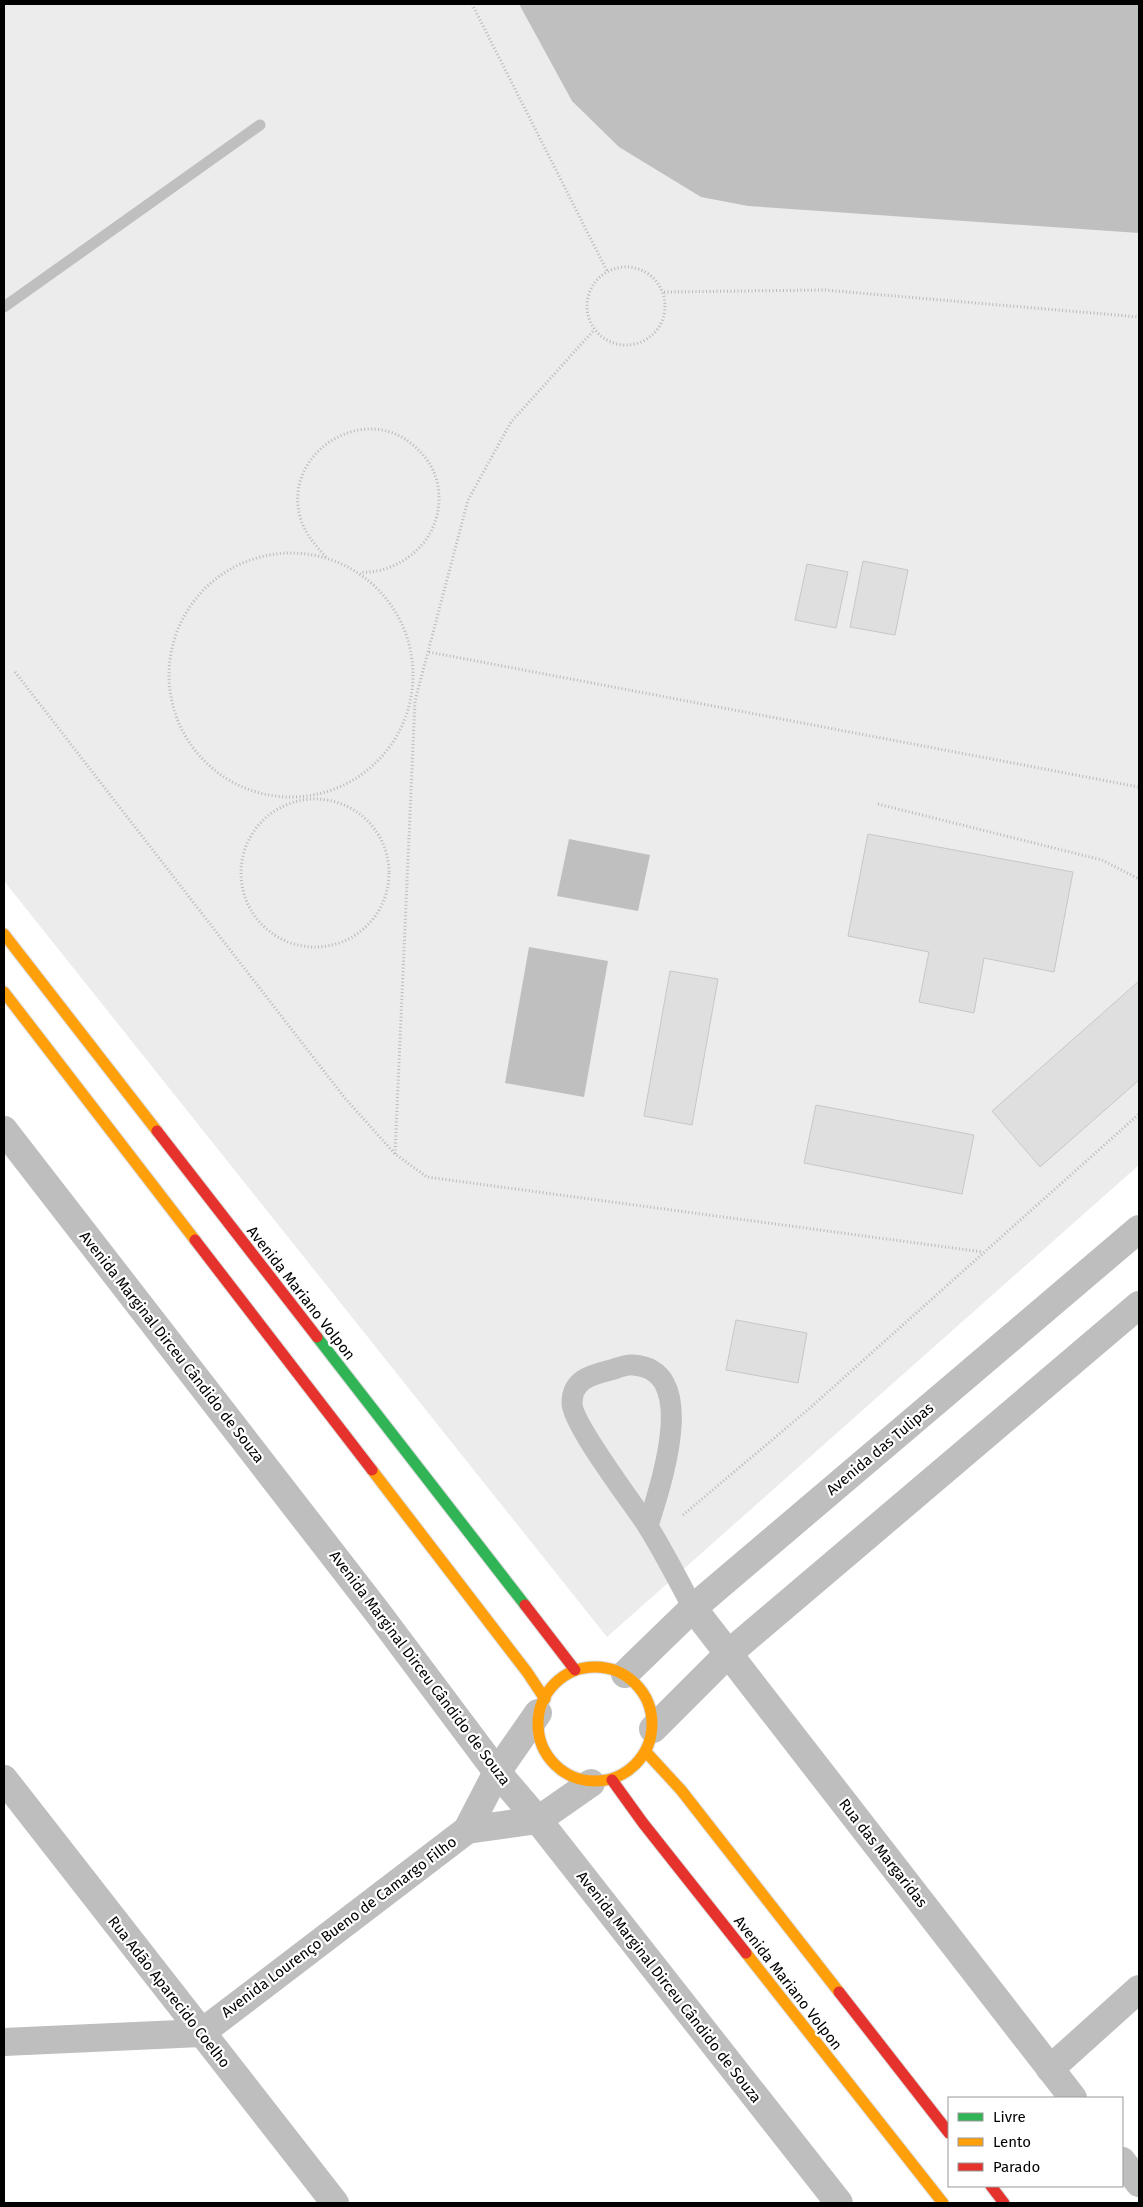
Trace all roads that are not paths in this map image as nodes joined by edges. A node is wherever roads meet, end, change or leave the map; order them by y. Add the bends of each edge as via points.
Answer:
1 (4, 934) edge
2 (4, 992) edge
3 (4, 1130) edge
4 (1136, 1238) edge
5 (1139, 1305) edge
6 (651, 1533) junction
7 (693, 1608) junction
8 (728, 1654) junction
9 (575, 1670) junction
10 (625, 1674) junction
11 (542, 1706) junction
12 (649, 1740) junction
13 (497, 1772) junction
14 (4, 1779) edge
15 (602, 1781) junction
16 (538, 1820) junction
17 (467, 1830) junction
18 (1139, 1989) edge
19 (200, 2033) junction
20 (4, 2042) edge
21 (1050, 2069) junction
22 (1072, 2097) edge
23 (948, 2132) edge
24 (1123, 2162) edge
25 (1139, 2183) edge
26 (992, 2187) edge
27 (335, 2203) edge
28 (839, 2203) edge
29 (943, 2203) edge
30 (1004, 2203) edge

1 - 9 main road, Avenida Mariano Volpon
2 - 11 main road via 528,1672
3 - 13 street, Avenida Marginal Dirceu Cândido de Souza
4 - 7 street, Avenida das Tulipas
5 - 8 street
6 - 6 lane via 581,1428 572,1404 575,1388 584,1377 632,1364 649,1368 663,1380 670,1396 672,1420 665,1471
6 - 7 lane
7 - 8 street, Rua das Margaridas
7 - 10 street, Avenida das Tulipas
8 - 12 street
8 - 21 street, Rua das Margaridas
9 - 10 main road via 601,1666
9 - 11 main road via 554,1684
10 - 12 main road via 641,1689 651,1708
11 - 13 street
11 - 15 main road via 538,1737 549,1759 567,1776
12 - 15 main road via 631,1770
12 - 23 main road via 681,1790
13 - 16 street, Avenida Marginal Dirceu Cândido de Souza
13 - 17 street
14 - 19 street, Rua Adão Aparecido Coelho
15 - 16 street
15 - 29 main road, Avenida Mariano Volpon via 643,1823
16 - 17 street
16 - 28 street, Avenida Marginal Dirceu Cândido de Souza
17 - 19 street, Avenida Lourenço Bueno de Camargo Filho
18 - 21 street
19 - 20 street
19 - 27 street, Rua Adão Aparecido Coelho
21 - 22 street, Rua das Margaridas
24 - 25 street
26 - 30 main road

